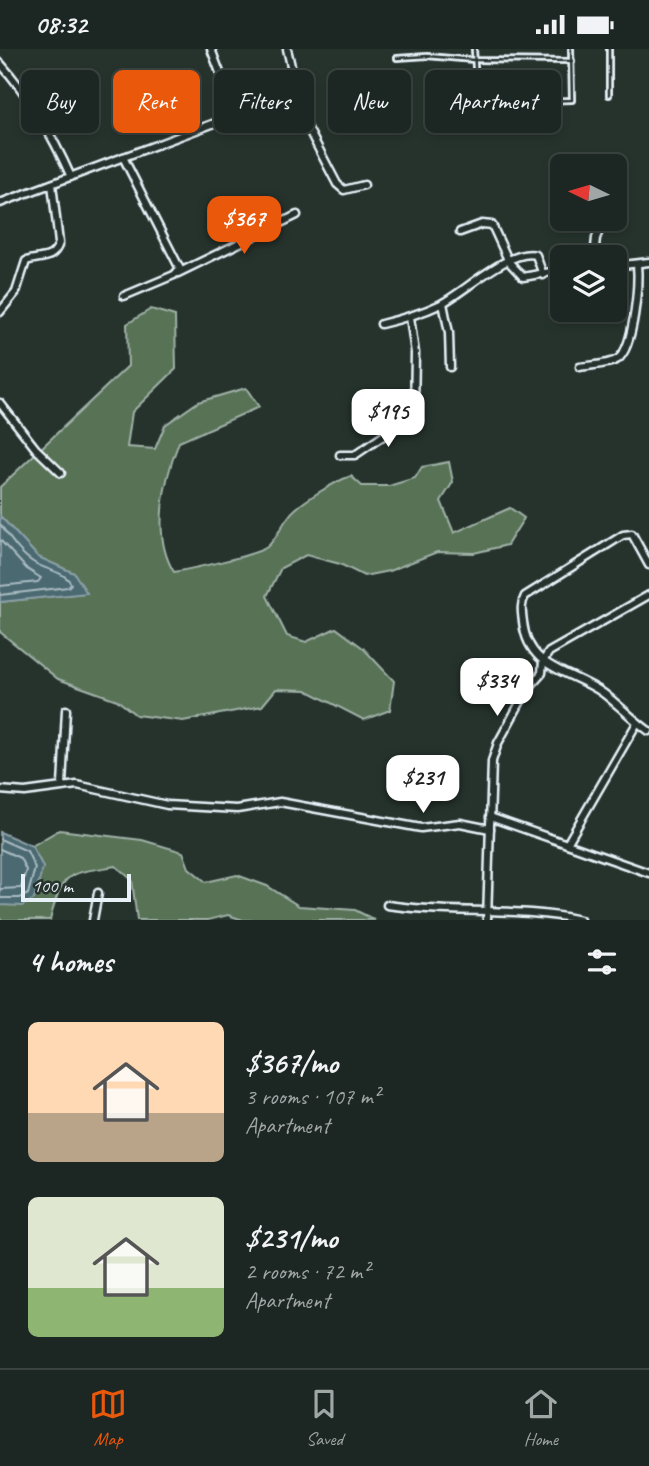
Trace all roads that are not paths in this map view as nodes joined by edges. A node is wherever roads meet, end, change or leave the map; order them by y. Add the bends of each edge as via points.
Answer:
1 (211, 49) edge
2 (287, 49) edge
3 (474, 49) edge
4 (571, 49) edge
5 (609, 49) edge
6 (397, 58) dead end
7 (474, 60) junction
8 (572, 61) junction
9 (0, 63) edge
10 (219, 70) edge
11 (290, 70) edge
12 (609, 95) dead end
13 (214, 123) edge
14 (310, 133) edge
15 (123, 157) junction
16 (71, 177) junction
17 (52, 184) junction
18 (364, 185) dead end
19 (0, 203) edge
20 (297, 215) dead end
21 (460, 232) dead end
22 (509, 262) junction
23 (649, 262) edge
24 (637, 264) junction
25 (627, 265) edge
26 (178, 273) junction
27 (550, 273) edge
28 (542, 275) junction
29 (124, 296) dead end
30 (443, 303) junction
31 (0, 312) edge
32 (410, 317) junction
33 (381, 324) dead end
34 (450, 367) dead end
35 (580, 367) dead end
36 (0, 403) edge
37 (340, 455) dead end
38 (61, 473) dead end
39 (649, 565) edge
40 (649, 595) edge
41 (543, 661) junction
42 (66, 710) dead end
43 (637, 723) junction
44 (649, 731) edge
45 (62, 785) junction
46 (0, 790) edge
47 (490, 817) junction
48 (490, 829) junction
49 (567, 844) junction
50 (649, 873) edge
51 (98, 893) dead end
52 (387, 905) dead end
53 (487, 917) edge
54 (93, 920) edge
55 (580, 920) edge

1 - 10 street
2 - 11 street
3 - 7 lane
4 - 8 lane
5 - 12 lane
6 - 7 lane
7 - 8 lane
7 - 8 lane via 477,103 572,100
9 - 16 street via 51,132
13 - 15 street
14 - 18 street via 337,184 344,190
15 - 16 street
15 - 26 street via 175,255
16 - 17 street
17 - 19 street
17 - 31 street via 57,250 50,257 26,261 16,292
20 - 26 street
21 - 22 street via 492,225
22 - 28 street via 523,277
22 - 28 street via 534,254
22 - 30 street
23 - 24 street
24 - 25 street
24 - 35 street via 638,302 622,354 614,361
26 - 29 street
27 - 28 street
30 - 32 street
30 - 34 street
32 - 33 street
32 - 37 street via 415,353 414,415 355,455
36 - 38 street
39 - 41 street via 628,534 525,596 525,637 531,651
40 - 41 street via 549,652
41 - 43 street via 603,693
41 - 47 street via 542,673 527,690 498,743 492,761
42 - 45 street
43 - 44 street
43 - 49 street
45 - 46 street via 25,793
45 - 48 street via 167,805 237,809 280,802 421,828 460,823
47 - 48 street
47 - 49 street
48 - 53 street
49 - 50 street
51 - 54 street
52 - 53 street
53 - 55 street via 538,911

